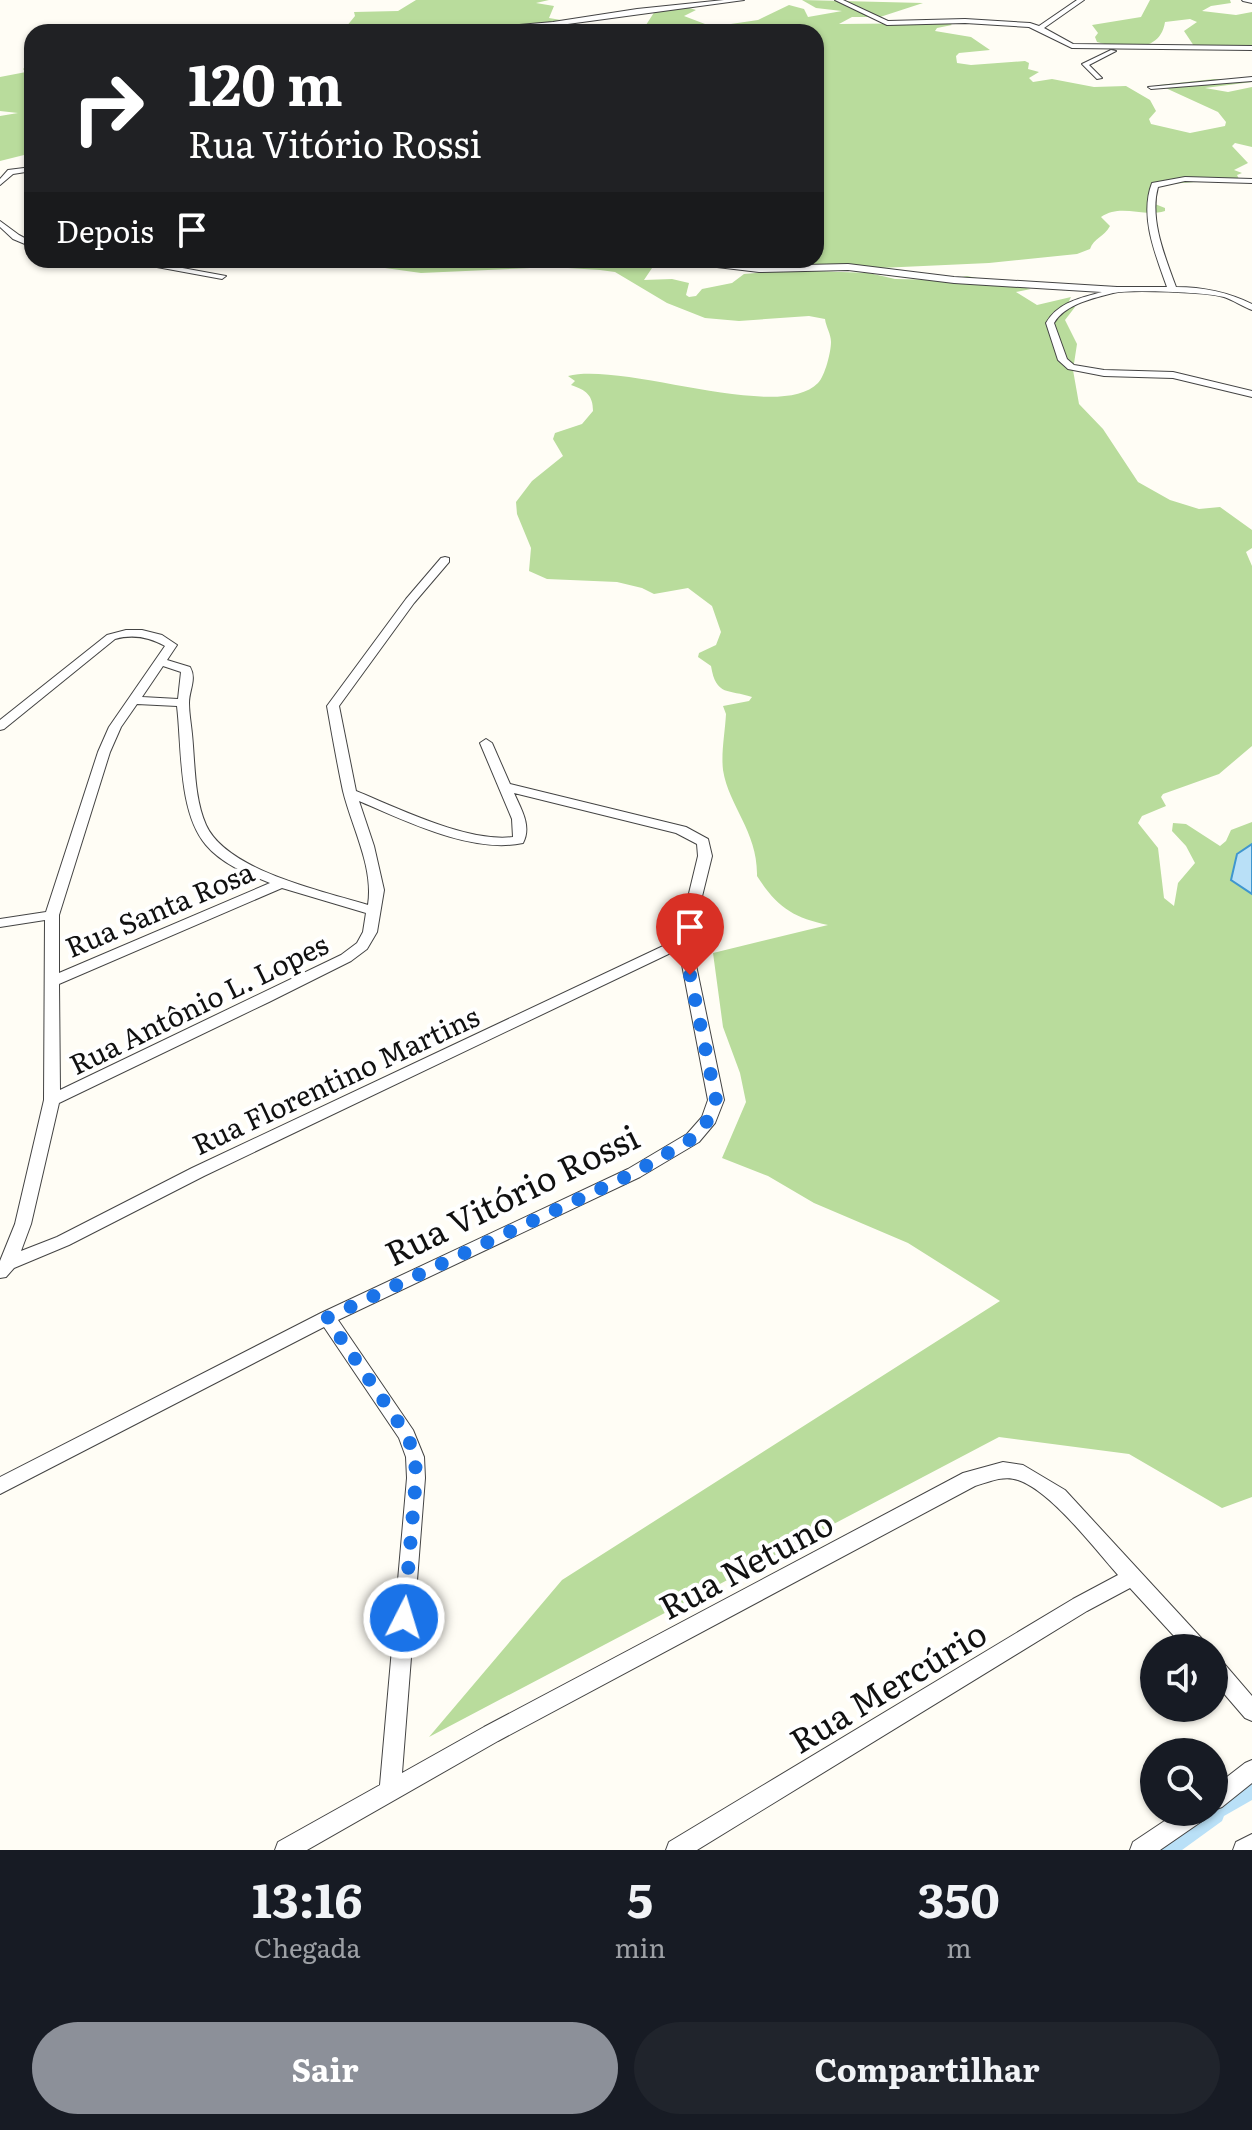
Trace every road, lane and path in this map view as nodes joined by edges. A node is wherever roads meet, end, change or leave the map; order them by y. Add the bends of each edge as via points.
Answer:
1 (741, 0) edge
2 (838, 0) edge
3 (1081, 0) edge
4 (1245, 0) edge
5 (1252, 1) edge
6 (553, 24) edge
7 (1040, 28) junction
8 (1121, 48) junction
9 (1252, 48) edge
10 (1099, 78) dead end
11 (1252, 79) edge
12 (1151, 87) dead end
13 (24, 170) edge
14 (1, 177) edge
15 (1252, 181) edge
16 (0, 223) edge
17 (24, 241) edge
18 (172, 268) edge
19 (766, 268) edge
20 (222, 276) dead end
21 (1172, 289) junction
22 (1117, 290) junction
23 (1252, 307) edge
24 (1252, 394) edge
25 (445, 560) dead end
26 (162, 662) junction
27 (133, 700) junction
28 (183, 703) junction
29 (0, 726) edge
30 (486, 743) dead end
31 (506, 787) junction
32 (350, 793) junction
33 (284, 882) junction
34 (374, 911) junction
35 (52, 915) junction
36 (0, 923) edge
37 (684, 941) junction
38 (54, 981) junction
39 (52, 1100) junction
40 (4, 1267) edge
41 (327, 1318) junction
42 (0, 1486) edge
43 (1133, 1577) junction
44 (1185, 1634) edge
45 (1228, 1683) edge
46 (1252, 1711) edge
47 (1252, 1770) edge
48 (1228, 1789) edge
49 (390, 1791) junction
50 (1176, 1826) edge
51 (1252, 1845) edge
52 (286, 1850) edge
53 (677, 1850) edge
54 (1141, 1850) edge
55 (1244, 1850) edge

1 - 6 street
2 - 7 street via 887,23 965,21
3 - 7 street
4 - 5 street
7 - 8 street via 1067,45
8 - 9 street
8 - 10 street via 1085,64
11 - 12 street
13 - 14 street
15 - 21 street via 1185,179 1155,185 1150,195
16 - 17 street
18 - 20 street
19 - 22 street via 848,267
21 - 22 street
21 - 23 street via 1212,292
22 - 24 street via 1052,317 1063,360 1071,367 1173,375
25 - 32 street, Rua Antônio L. Lopes via 333,706
26 - 27 street
26 - 28 street via 182,667 188,675
26 - 29 street via 171,645 166,641 127,632 111,637
27 - 28 street
27 - 35 street via 104,752
28 - 33 street via 200,828 222,855
30 - 31 street
31 - 32 street via 521,833 518,840 498,844
31 - 37 street via 681,830 703,842 705,856
32 - 34 street, Rua Antônio L. Lopes via 377,890
33 - 34 street
33 - 38 street, Rua Santa Rosa
34 - 39 street, Rua Antônio L. Lopes via 362,946 346,958
35 - 36 street
35 - 38 street
37 - 40 street, Rua Florentino Martins
37 - 41 street, Rua Vitório Rossi via 716,1100 693,1138 634,1173
38 - 39 street
39 - 40 street via 23,1224
41 - 42 street, Rua Vitório Rossi
41 - 49 street via 407,1435 415,1457
43 - 44 street, Rua Netuno
43 - 49 street, Rua Netuno via 1058,1496 1038,1482 1003,1470 981,1476
43 - 53 street, Rua Mercúrio
45 - 46 street
47 - 48 street
49 - 52 street, Rua Netuno
50 - 54 street
51 - 55 street

